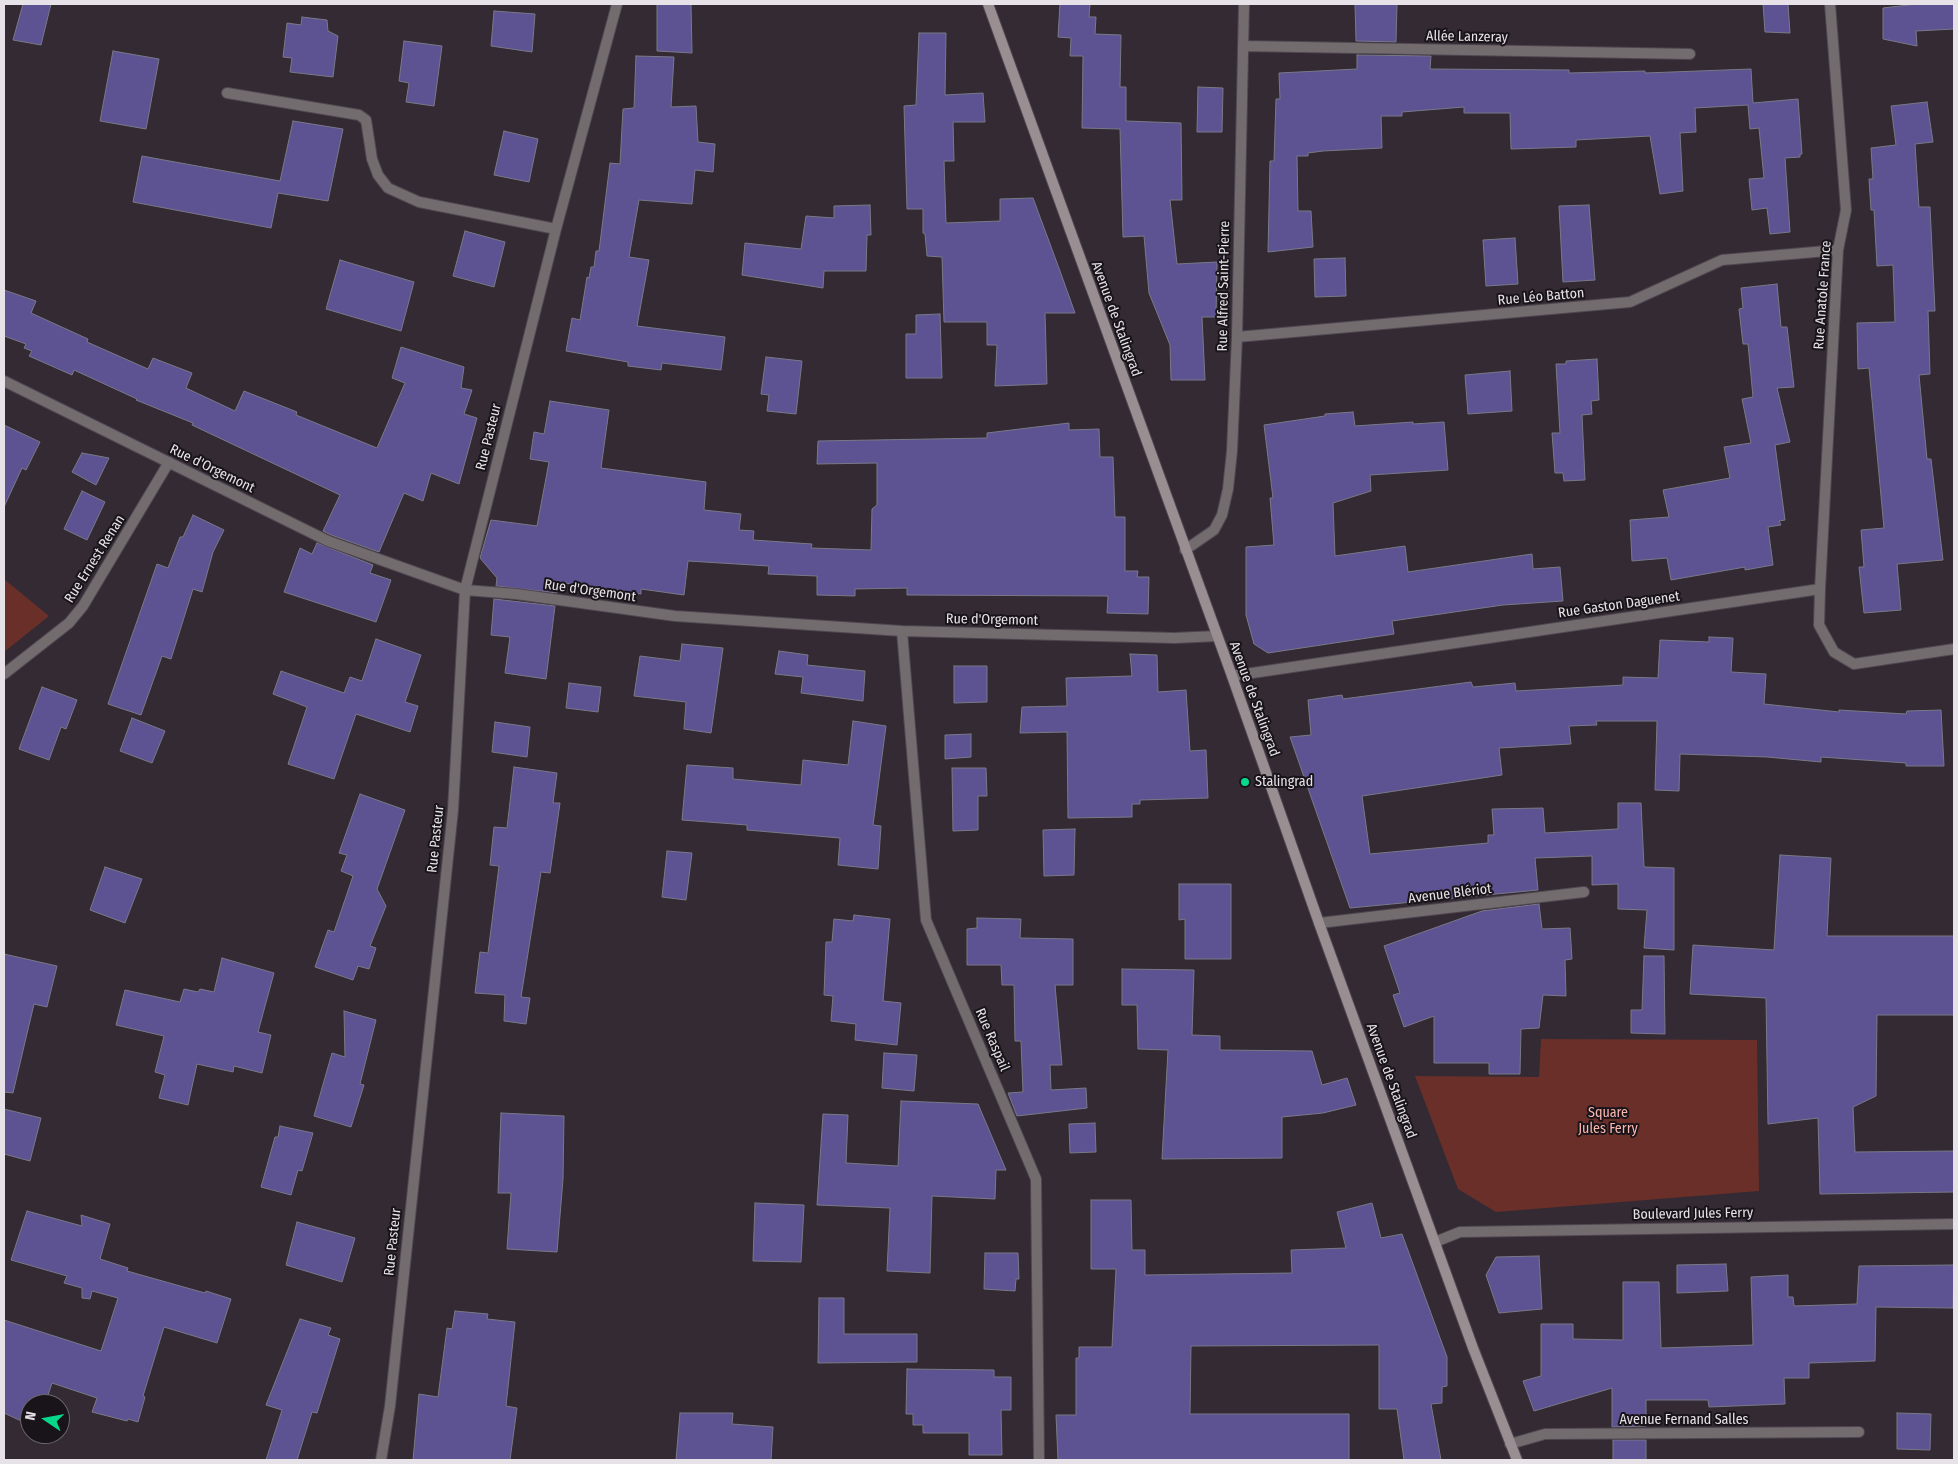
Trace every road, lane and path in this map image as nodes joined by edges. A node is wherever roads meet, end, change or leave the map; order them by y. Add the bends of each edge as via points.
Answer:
1 (617, 4) edge
2 (988, 4) edge
3 (1244, 4) edge
4 (1830, 4) edge
5 (1243, 46) junction
6 (1690, 54) dead end
7 (226, 93) dead end
8 (556, 229) junction
9 (1838, 250) junction
10 (1237, 337) junction
11 (4, 381) edge
12 (169, 462) junction
13 (1185, 550) junction
14 (1820, 589) junction
15 (465, 590) junction
16 (902, 631) junction
17 (1217, 636) junction
18 (1954, 649) edge
19 (4, 674) edge
20 (1232, 676) junction
21 (1584, 892) dead end
22 (1319, 923) junction
23 (1954, 1224) edge
24 (1435, 1242) junction
25 (1859, 1432) dead end
26 (1510, 1444) junction
27 (381, 1460) edge
28 (1039, 1460) edge
29 (1517, 1460) edge

1 - 8 street, Rue Pasteur
2 - 13 main road, Avenue de Stalingrad
3 - 5 street, Rue Alfred Saint-Pierre
4 - 9 street, Rue Anatole France via 1846,210
5 - 6 street, Allée Lanzeray
5 - 10 street, Rue Alfred Saint-Pierre
7 - 8 street via 359,115 366,120 372,159 388,188 419,202
8 - 15 street, Rue Pasteur
9 - 10 street, Rue Léo Batton via 1722,260 1630,302
9 - 14 street, Rue Anatole France
10 - 13 street, Rue Alfred Saint-Pierre via 1232,451 1222,515 1214,530
11 - 12 street, Rue d'Orgemont
12 - 15 street, Rue d'Orgemont via 328,541
12 - 19 street, Rue Ernest Renan via 83,606 69,623
13 - 17 main road, Avenue de Stalingrad
14 - 18 street via 1818,624 1834,652 1854,664
14 - 20 street, Rue Gaston Daguenet
15 - 16 street, Rue d'Orgemont via 675,616
15 - 27 street, Rue Pasteur via 453,810 390,1406
16 - 17 street, Rue d'Orgemont via 1175,638
16 - 28 street, Rue Raspail via 926,920 1036,1179
17 - 20 main road, Avenue de Stalingrad
20 - 22 main road, Avenue de Stalingrad
21 - 22 street, Avenue Blériot
22 - 24 main road, Avenue de Stalingrad
23 - 24 street, Boulevard Jules Ferry via 1460,1232
24 - 26 main road, Avenue de Stalingrad
25 - 26 street, Avenue Fernand Salles via 1545,1434
26 - 29 main road, Avenue de Stalingrad

